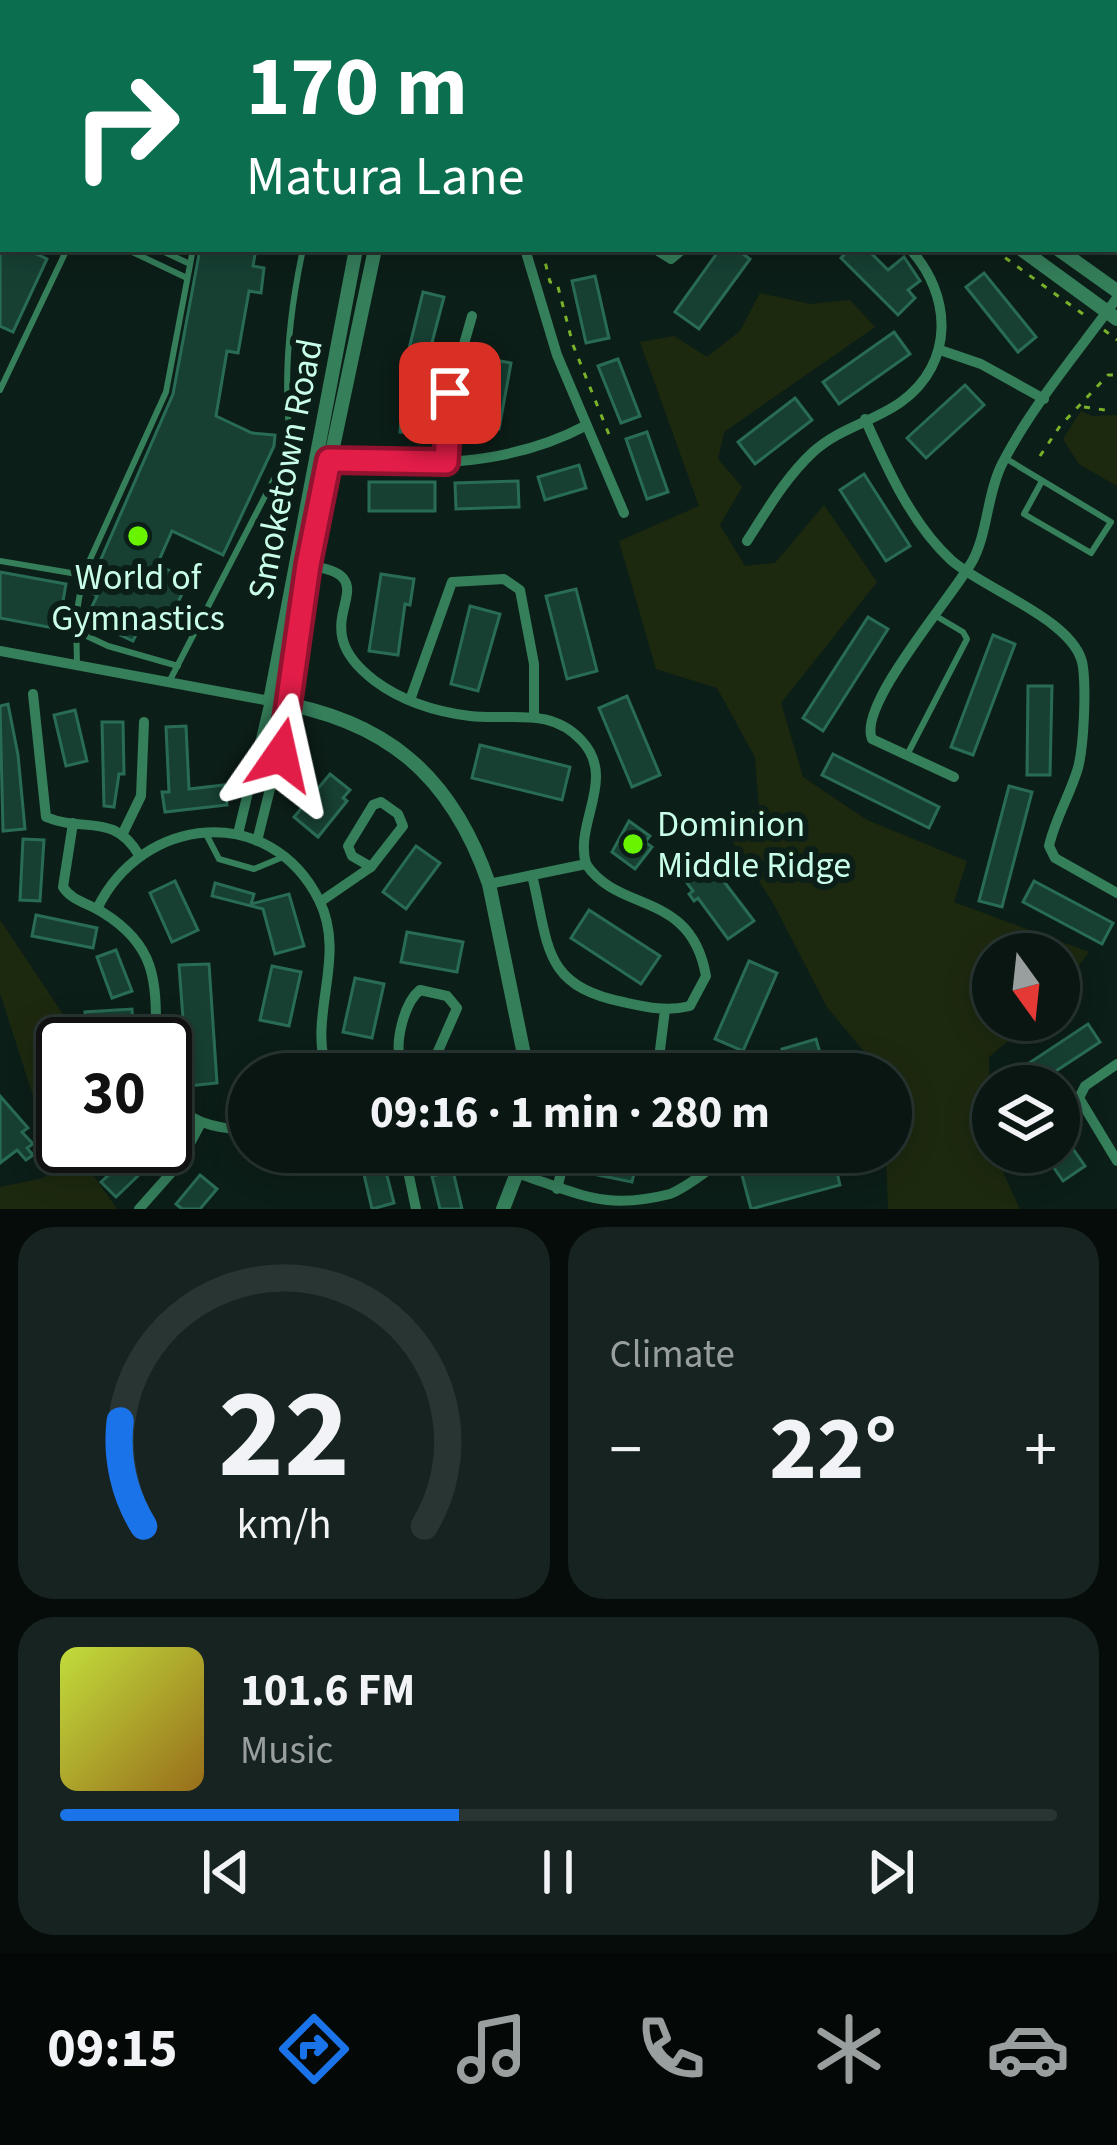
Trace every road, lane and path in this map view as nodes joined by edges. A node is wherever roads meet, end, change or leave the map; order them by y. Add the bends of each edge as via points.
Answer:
1 (66, 252) edge
2 (132, 252) edge
3 (164, 252) edge
4 (192, 252) edge
5 (302, 252) edge
6 (355, 252) edge
7 (374, 252) edge
8 (527, 252) edge
9 (543, 252) edge
10 (913, 252) edge
11 (997, 252) edge
12 (1025, 252) edge
13 (1062, 252) edge
14 (190, 264) junction
15 (187, 278) junction
16 (1117, 294) edge
17 (1112, 315) edge
18 (472, 316) dead end
19 (1097, 325) junction
20 (1117, 340) edge
21 (940, 350) junction
22 (1117, 375) edge
23 (0, 390) edge
24 (1044, 399) junction
25 (1081, 406) junction
26 (1112, 411) dead end
27 (865, 419) junction
28 (585, 426) junction
29 (602, 440) dead end
30 (1040, 456) dead end
31 (1005, 458) junction
32 (329, 460) junction
33 (446, 462) junction
34 (1042, 481) junction
35 (624, 513) dead end
36 (747, 541) dead end
37 (0, 561) edge
38 (308, 565) junction
39 (966, 571) junction
40 (82, 575) junction
41 (934, 615) junction
42 (76, 631) junction
43 (0, 651) edge
44 (77, 665) junction
45 (178, 665) junction
46 (169, 682) junction
47 (33, 694) dead end
48 (410, 700) junction
49 (270, 701) junction
50 (291, 704) junction
51 (534, 716) junction
52 (144, 722) dead end
53 (907, 755) junction
54 (954, 777) dead end
55 (73, 823) junction
56 (205, 832) junction
57 (123, 833) junction
58 (238, 834) junction
59 (257, 841) junction
60 (139, 855) junction
61 (283, 857) junction
62 (586, 864) junction
63 (371, 867) junction
64 (532, 875) junction
65 (489, 884) junction
66 (1117, 893) edge
67 (320, 902) junction
68 (97, 909) junction
69 (665, 1010) junction
70 (155, 1017) edge
71 (323, 1053) edge
72 (398, 1053) edge
73 (437, 1053) edge
74 (524, 1053) edge
75 (660, 1053) edge
76 (1117, 1064) edge
77 (192, 1118) edge
78 (201, 1123) junction
79 (228, 1127) edge
80 (1117, 1161) edge
81 (408, 1173) edge
82 (516, 1173) edge
83 (561, 1173) edge
84 (705, 1173) edge
85 (519, 1174) junction
86 (557, 1189) junction
87 (139, 1209) edge
88 (416, 1209) edge
89 (503, 1209) edge

1 - 23 lane
2 - 15 lane
3 - 14 lane
4 - 14 lane
5 - 45 lane via 288,353 291,446
6 - 49 street, Smoketown Road
7 - 32 street, Smoketown Road
8 - 28 street
9 - 29 path via 610,437
10 - 21 street via 940,299
11 - 19 path
12 - 17 street
13 - 16 street
14 - 15 lane
15 - 40 lane via 166,392
16 - 17 street
17 - 19 street
18 - 33 street via 450,393
19 - 20 path
19 - 24 street
21 - 24 street
21 - 27 street via 915,390
22 - 25 path
24 - 31 street
25 - 26 path
25 - 30 path
27 - 36 street via 800,465
27 - 39 street via 904,498
28 - 33 street via 514,454
28 - 35 street
31 - 34 lane
31 - 39 street
32 - 33 street
32 - 38 street, Smoketown Road
34 - 34 lane via 1111,522 1090,553 1024,514
37 - 40 lane
38 - 48 street via 346,583 339,631 347,653 374,681
38 - 50 street, Smoketown Road
39 - 41 street
39 - 66 street via 1064,632 1078,650 1079,766 1049,846 1055,858
40 - 42 lane
41 - 53 lane via 967,639
41 - 53 street via 867,728 872,739
42 - 44 lane
42 - 45 lane
43 - 44 street
44 - 46 street
45 - 46 lane
46 - 49 street
47 - 55 street via 46,817
48 - 51 street via 469,716
48 - 51 street via 452,582 504,579 520,590
49 - 50 street
49 - 58 street
50 - 59 street
50 - 65 street via 354,723 415,762 458,814
51 - 62 street via 570,730 594,762
52 - 57 street via 141,796
53 - 54 street
55 - 57 street
55 - 68 street via 63,887
56 - 58 street
56 - 60 street
56 - 61 lane via 219,860 254,869
57 - 60 street
58 - 59 street
59 - 61 street
60 - 68 street
61 - 67 street
62 - 64 street
62 - 69 street via 693,938 704,962 703,988 690,1006
63 - 63 street via 403,826 381,802 348,846
63 - 67 street
64 - 65 street
64 - 69 street via 551,956 564,977 592,996
65 - 74 street
67 - 71 street via 330,949
68 - 70 street via 137,941 152,967
69 - 75 street
72 - 73 street via 420,990 447,996 457,1009
76 - 80 street via 1079,1098
77 - 78 street
78 - 79 street
78 - 87 street via 179,1164
81 - 88 street
82 - 85 street
83 - 86 street
84 - 86 street via 650,1202 590,1203
85 - 86 street
85 - 89 street

